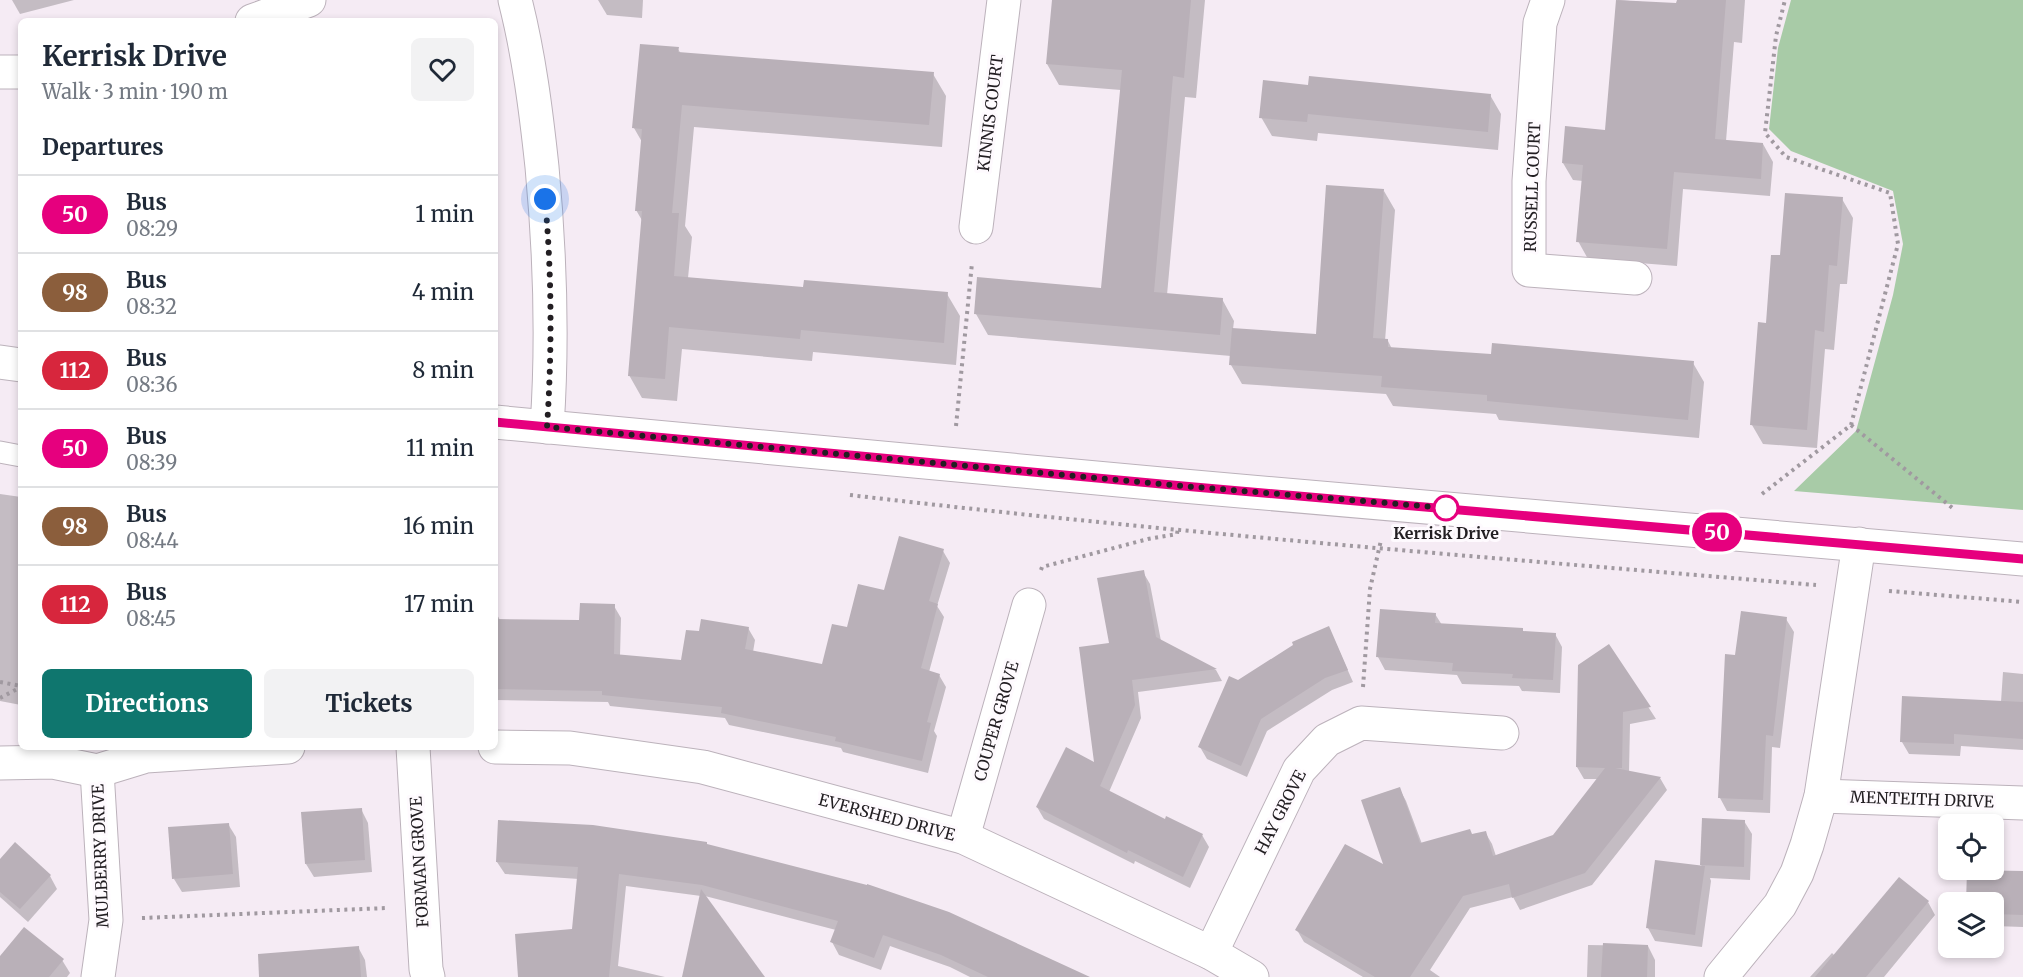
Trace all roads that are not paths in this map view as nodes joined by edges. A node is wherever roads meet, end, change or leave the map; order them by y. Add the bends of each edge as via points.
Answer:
1 (515, 0) edge
2 (1004, 0) edge
3 (1548, 0) edge
4 (303, 8) edge
5 (264, 18) edge
6 (0, 72) edge
7 (18, 72) edge
8 (976, 227) road end
9 (1635, 278) dead end
10 (0, 362) edge
11 (18, 365) edge
12 (498, 422) edge
13 (547, 427) junction
14 (0, 452) edge
15 (18, 455) edge
16 (1859, 544) junction
17 (2023, 559) edge
18 (1029, 605) road end
19 (1502, 733) dead end
20 (498, 747) edge
21 (206, 750) edge
22 (413, 750) edge
23 (0, 763) edge
24 (97, 771) junction
25 (1821, 796) junction
26 (2023, 803) edge
27 (963, 837) junction
28 (1211, 953) junction
29 (98, 977) edge
30 (428, 977) edge
31 (1252, 977) edge
32 (1721, 977) edge

1 - 13 street via 537,117 547,220
2 - 8 street, KINNIS COURT
3 - 9 street, RUSSELL COURT via 1540,23 1530,181 1530,270
4 - 5 street
6 - 7 street
10 - 11 street
12 - 13 street
13 - 16 street
14 - 15 lane
16 - 17 street
16 - 25 street
18 - 27 street, COUPER GROVE
19 - 28 street, HAY GROVE via 1361,723 1327,740 1299,770
20 - 27 street, EVERSHED DRIVE via 570,748 703,767
21 - 24 street via 146,756
22 - 30 street, FORMAN GROVE
23 - 24 street via 53,762
24 - 29 street, MULBERRY DRIVE via 106,920
25 - 26 street, MENTEITH DRIVE
25 - 32 street via 1797,873 1780,905
27 - 28 street, EVERSHED DRIVE
28 - 31 street, EVERSHED DRIVE

